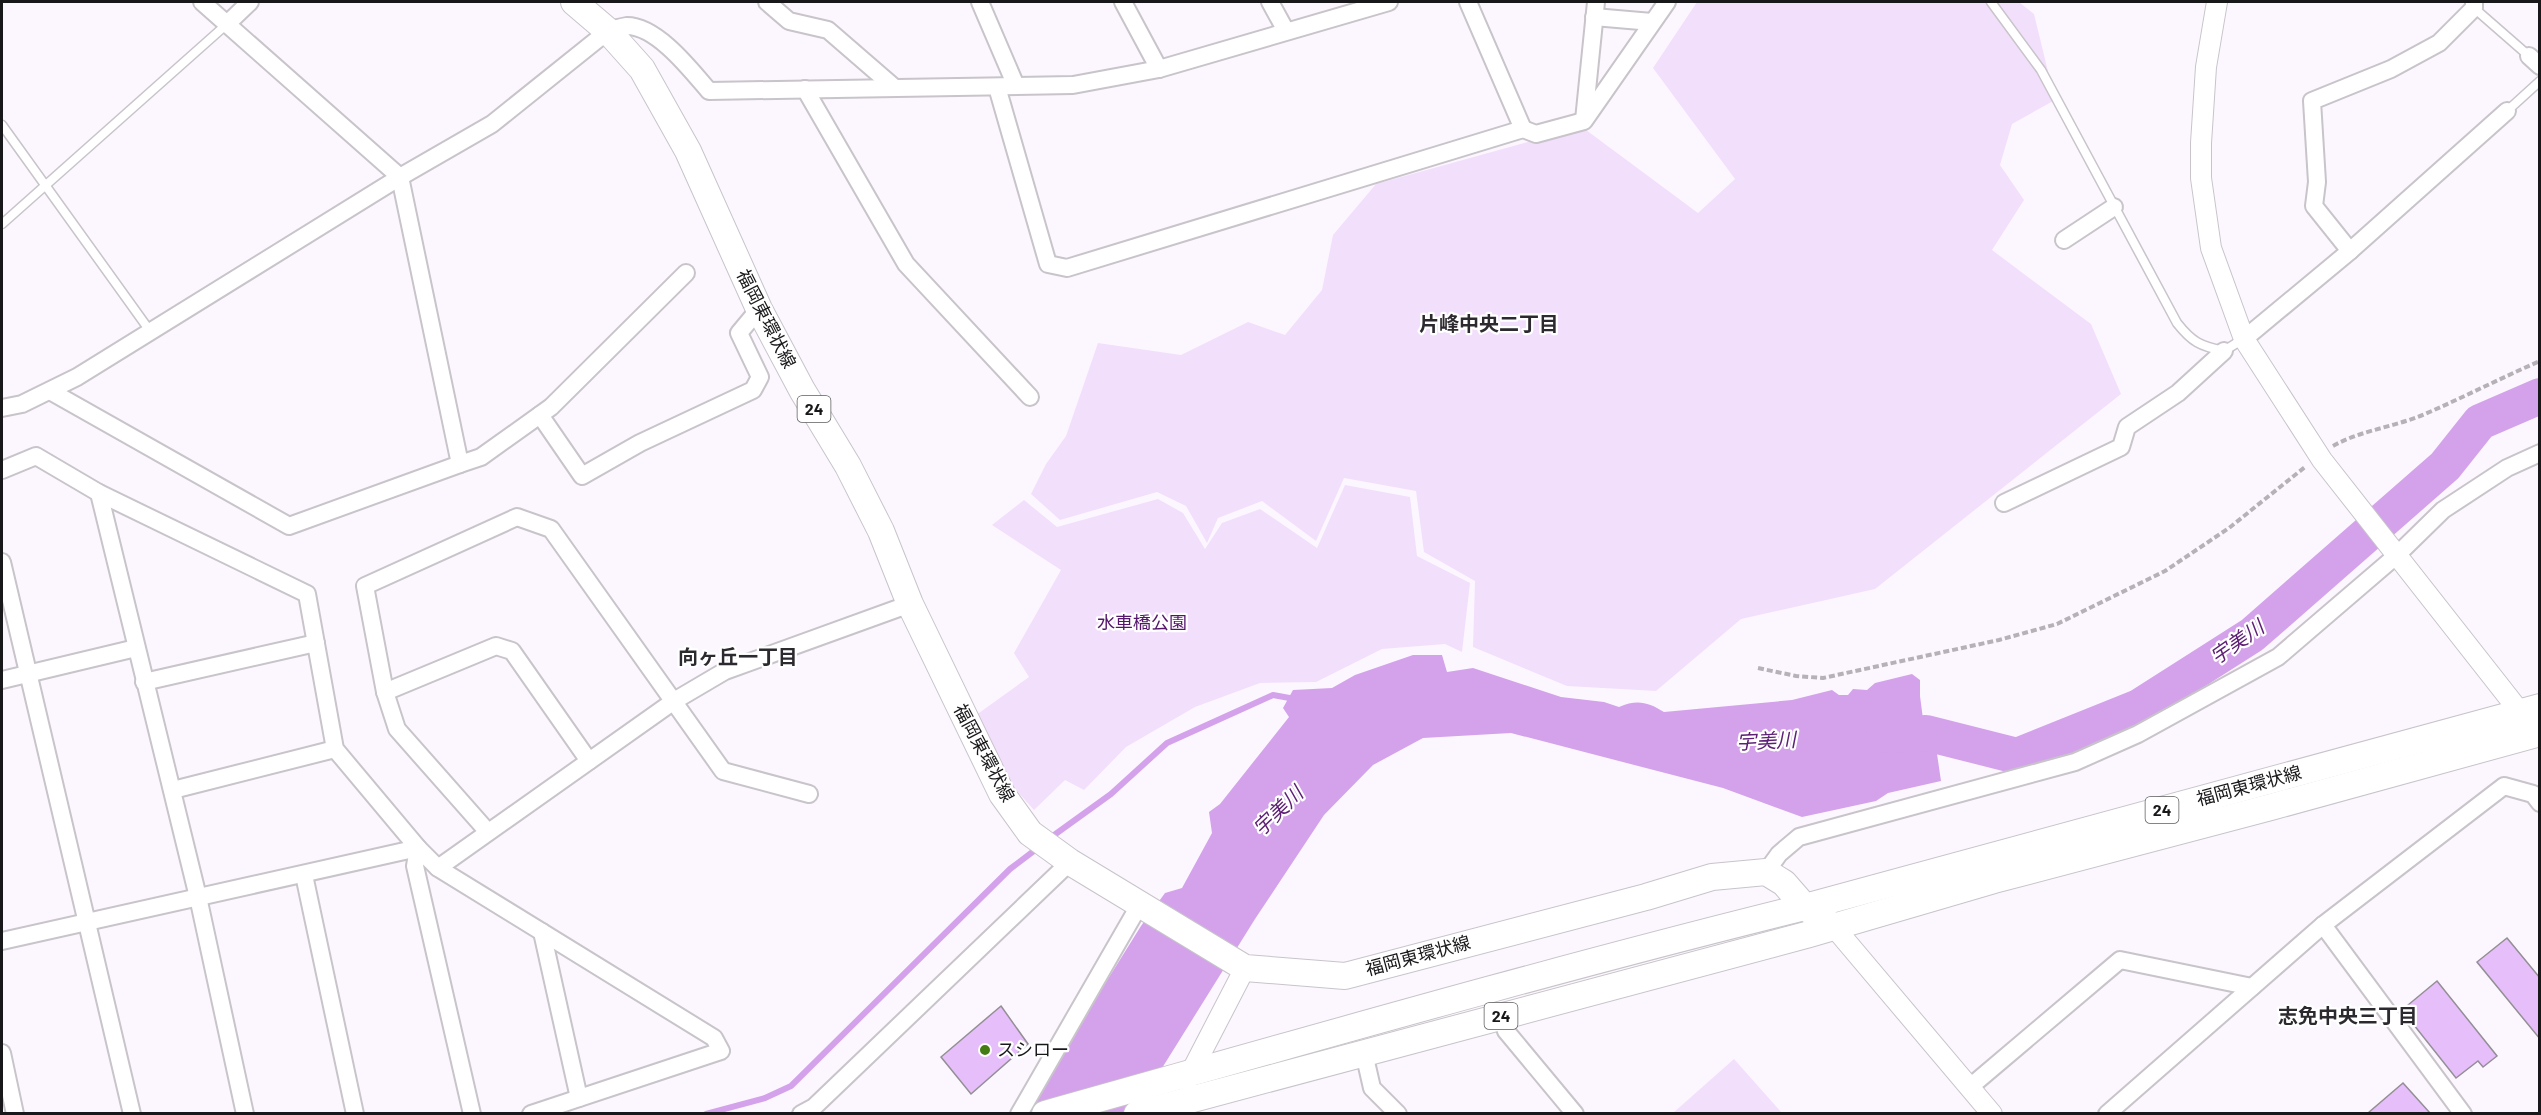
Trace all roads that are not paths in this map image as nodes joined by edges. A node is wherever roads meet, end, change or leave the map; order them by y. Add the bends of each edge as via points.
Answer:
1 (202, 2) edge
2 (250, 2) edge
3 (574, 2) edge
4 (766, 2) edge
5 (980, 2) edge
6 (1123, 2) edge
7 (1270, 2) edge
8 (1389, 2) edge
9 (1468, 2) edge
10 (1667, 2) edge
11 (1991, 2) edge
12 (2217, 2) edge
13 (2474, 5) edge
14 (1595, 9) edge
15 (1652, 22) junction
16 (227, 24) junction
17 (608, 30) junction
18 (1286, 32) junction
19 (2534, 62) edge
20 (1159, 69) junction
21 (2540, 81) edge
22 (1016, 86) junction
23 (997, 87) junction
24 (895, 88) junction
25 (805, 89) junction
26 (2507, 111) joint
27 (1584, 121) junction
28 (2, 125) edge
29 (1523, 129) junction
30 (400, 177) junction
31 (44, 186) junction
32 (2114, 207) junction
33 (2, 224) edge
34 (2064, 240) dead end
35 (2350, 251) junction
36 (686, 273) dead end
37 (759, 309) junction
38 (150, 332) junction
39 (2244, 339) junction
40 (2224, 351) junction
41 (50, 391) junction
42 (1030, 397) dead end
43 (2, 408) edge
44 (540, 415) junction
45 (2540, 453) edge
46 (460, 464) junction
47 (2, 470) edge
48 (99, 493) junction
49 (2004, 503) dead end
50 (2397, 555) junction
51 (2, 562) edge
52 (910, 604) junction
53 (316, 643) junction
54 (136, 648) junction
55 (28, 674) junction
56 (2, 680) edge
57 (144, 682) junction
58 (384, 692) junction
59 (674, 702) junction
60 (2530, 709) edge
61 (2538, 735) edge
62 (335, 749) junction
63 (589, 761) junction
64 (173, 790) junction
65 (809, 794) dead end
66 (2540, 803) edge
67 (488, 832) junction
68 (418, 848) junction
69 (1066, 859) junction
70 (438, 868) junction
71 (1766, 872) junction
72 (303, 875) junction
73 (198, 897) junction
74 (1145, 907) junction
75 (1805, 907) junction
76 (87, 922) junction
77 (2323, 925) junction
78 (1834, 927) junction
79 (542, 932) junction
80 (2, 940) edge
81 (1239, 965) junction
82 (2252, 987) junction
83 (1501, 1016) junction
84 (2, 1053) edge
85 (1364, 1053) junction
86 (1187, 1073) junction
87 (1970, 1087) junction
88 (579, 1098) junction
89 (1170, 1107) edge
90 (15, 1113) edge
91 (132, 1113) edge
92 (245, 1113) edge
93 (355, 1113) edge
94 (472, 1113) edge
95 (531, 1113) edge
96 (801, 1113) edge
97 (1019, 1113) edge
98 (1045, 1113) edge
99 (1137, 1113) edge
100 (1398, 1113) edge
101 (1575, 1113) edge
102 (1992, 1113) edge
103 (2107, 1113) edge
104 (2463, 1113) edge

1 - 16 street
2 - 16 street
3 - 17 main road, 福岡東環状線 / 24
4 - 24 street via 789,21 828,30
5 - 22 street
6 - 20 street
7 - 18 street
8 - 18 street
9 - 29 street
10 - 15 street
11 - 32 lane via 2041,70
12 - 39 street via 2206,67 2202,178 2211,248
13 - 19 lane
13 - 35 street via 2439,44 2391,69 2312,101 2317,182 2314,206
14 - 15 street
14 - 27 street
15 - 27 street
16 - 30 street
16 - 31 lane
17 - 25 street via 628,26 651,35 676,54 709,91
17 - 30 street via 492,124
17 - 37 main road, 福岡東環状線 / 24 via 642,69 688,151
18 - 20 street
20 - 22 street via 1074,85
21 - 26 lane
22 - 23 street
23 - 24 street
23 - 29 street via 1048,264 1067,268
24 - 25 street
25 - 42 street via 906,264
26 - 35 street
27 - 29 street via 1536,134
28 - 31 lane
30 - 38 street
30 - 46 street
31 - 33 lane
31 - 38 lane
32 - 34 street
32 - 40 lane via 2177,323 2190,339
35 - 39 street
36 - 44 street via 552,408
37 - 44 street via 740,333 760,377 753,390 640,443 582,476
37 - 52 main road, 福岡東環状線 / 24 via 848,466 881,531
38 - 41 street
39 - 40 lane
39 - 50 street via 2320,457
40 - 49 street via 2178,393 2127,427 2121,447
41 - 43 street
41 - 46 street via 289,526
44 - 46 street via 481,457
45 - 50 street via 2507,468 2443,510
47 - 48 street via 36,456
48 - 53 street via 307,594
48 - 54 street
50 - 60 street
50 - 71 street via 2278,657 2138,734 2075,762 1799,837
51 - 55 street
52 - 59 street via 725,671
52 - 69 main road, 福岡東環状線 / 24 via 1002,794 1030,833
53 - 57 street
53 - 62 street
54 - 55 street
54 - 57 street
55 - 56 street
55 - 76 street
57 - 64 street
58 - 59 street via 365,586 517,517 551,529
58 - 63 street via 496,646 512,651
58 - 67 street via 397,729
59 - 63 street
59 - 65 street via 723,771
60 - 61 main road, 福岡東環状線 / 24
60 - 75 main road, 福岡東環状線 / 24
61 - 78 main road, 福岡東環状線 / 24 via 1994,880
62 - 64 street
62 - 68 street
63 - 67 street
64 - 73 street
66 - 77 street via 2533,794 2504,786
67 - 70 street
68 - 70 street
68 - 72 street
68 - 94 street via 415,866
69 - 74 main road, 福岡東環状線 / 24
69 - 96 street via 814,1107
70 - 79 street
71 - 75 main road via 1784,883
71 - 81 main road, 福岡東環状線 / 24 via 1712,877 1345,976
72 - 73 street
72 - 93 street
73 - 76 street
73 - 92 street
74 - 81 main road, 福岡東環状線 / 24
74 - 97 street
75 - 78 main road
75 - 86 main road, 福岡東環状線 / 24
76 - 80 street
76 - 91 street
77 - 82 street
77 - 104 street
78 - 83 main road, 福岡東環状線 / 24
78 - 87 street
79 - 88 street
79 - 88 street via 714,1038 721,1051
81 - 86 street
82 - 87 street via 2120,960
82 - 103 street
83 - 85 main road, 福岡東環状線 / 24
83 - 101 street via 1506,1031
84 - 90 street
85 - 89 main road, 福岡東環状線 / 24
85 - 100 street via 1372,1088
86 - 89 street
86 - 98 main road, 24
87 - 102 street
88 - 95 street
89 - 99 main road, 24

